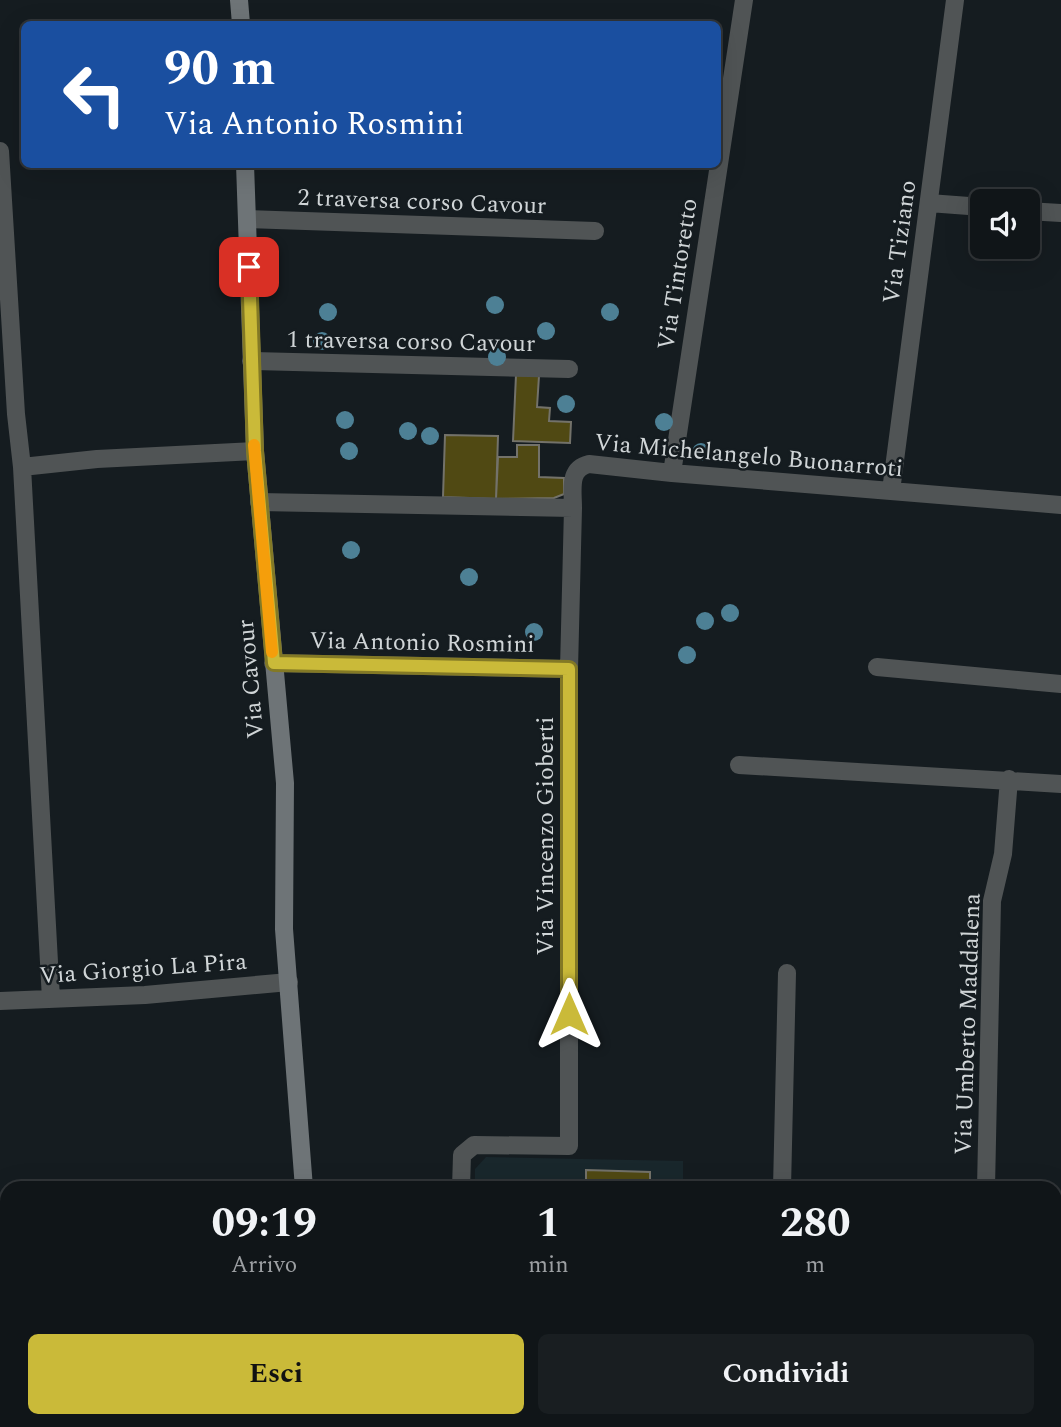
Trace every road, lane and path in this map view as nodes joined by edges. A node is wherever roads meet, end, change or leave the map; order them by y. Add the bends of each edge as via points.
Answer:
1 (239, 0) edge
2 (744, 0) edge
3 (955, 0) edge
4 (241, 21) edge
5 (0, 151) edge
6 (721, 151) edge
7 (245, 168) edge
8 (718, 168) edge
9 (929, 203) junction
10 (970, 206) edge
11 (1040, 212) edge
12 (1061, 213) edge
13 (247, 219) junction
14 (594, 231) dead end
15 (251, 361) junction
16 (569, 369) dead end
17 (8, 414) edge
18 (255, 451) junction
19 (22, 467) junction
20 (672, 473) junction
21 (891, 491) junction
22 (259, 502) junction
23 (1061, 505) edge
24 (573, 508) junction
25 (274, 663) junction
26 (877, 667) dead end
27 (569, 669) junction
28 (1061, 684) edge
29 (739, 765) dead end
30 (1009, 779) junction
31 (1061, 783) edge
32 (787, 973) dead end
33 (289, 982) junction
34 (51, 999) junction
35 (0, 1001) edge
36 (303, 1181) edge
37 (461, 1181) edge
38 (782, 1181) edge
39 (986, 1181) edge

1 - 4 street
2 - 6 street, Via Tintoretto
3 - 9 street, Via Tiziano
5 - 17 street
7 - 13 street, Via Cavour
8 - 20 street, Via Tintoretto
9 - 10 street
9 - 21 street, Via Tiziano
11 - 12 street
13 - 14 street, 2 traversa corso Cavour
13 - 15 street, Via Cavour
15 - 16 street, 1 traversa corso Cavour
15 - 18 street, Via Cavour
17 - 19 street
18 - 19 street
18 - 22 street, Via Cavour
19 - 34 street
20 - 21 street, Via Michelangelo Buonarroti
20 - 24 street, Via Michelangelo Buonarroti via 580,466 573,474
21 - 23 street, Via Michelangelo Buonarroti
22 - 24 street
22 - 25 street, Via Cavour
24 - 27 street, Via Vincenzo Gioberti
25 - 27 street, Via Antonio Rosmini
25 - 33 street, Via Cavour via 285,783 284,929
26 - 28 street
27 - 37 street, Via Vincenzo Gioberti via 569,1146 474,1145 462,1155
29 - 30 street
30 - 31 street
30 - 39 street, Via Umberto Maddalena via 1003,854 992,901
32 - 38 street
33 - 34 street, Via Giorgio La Pira
33 - 36 street, Via Cavour
34 - 35 street, Via Giorgio La Pira

